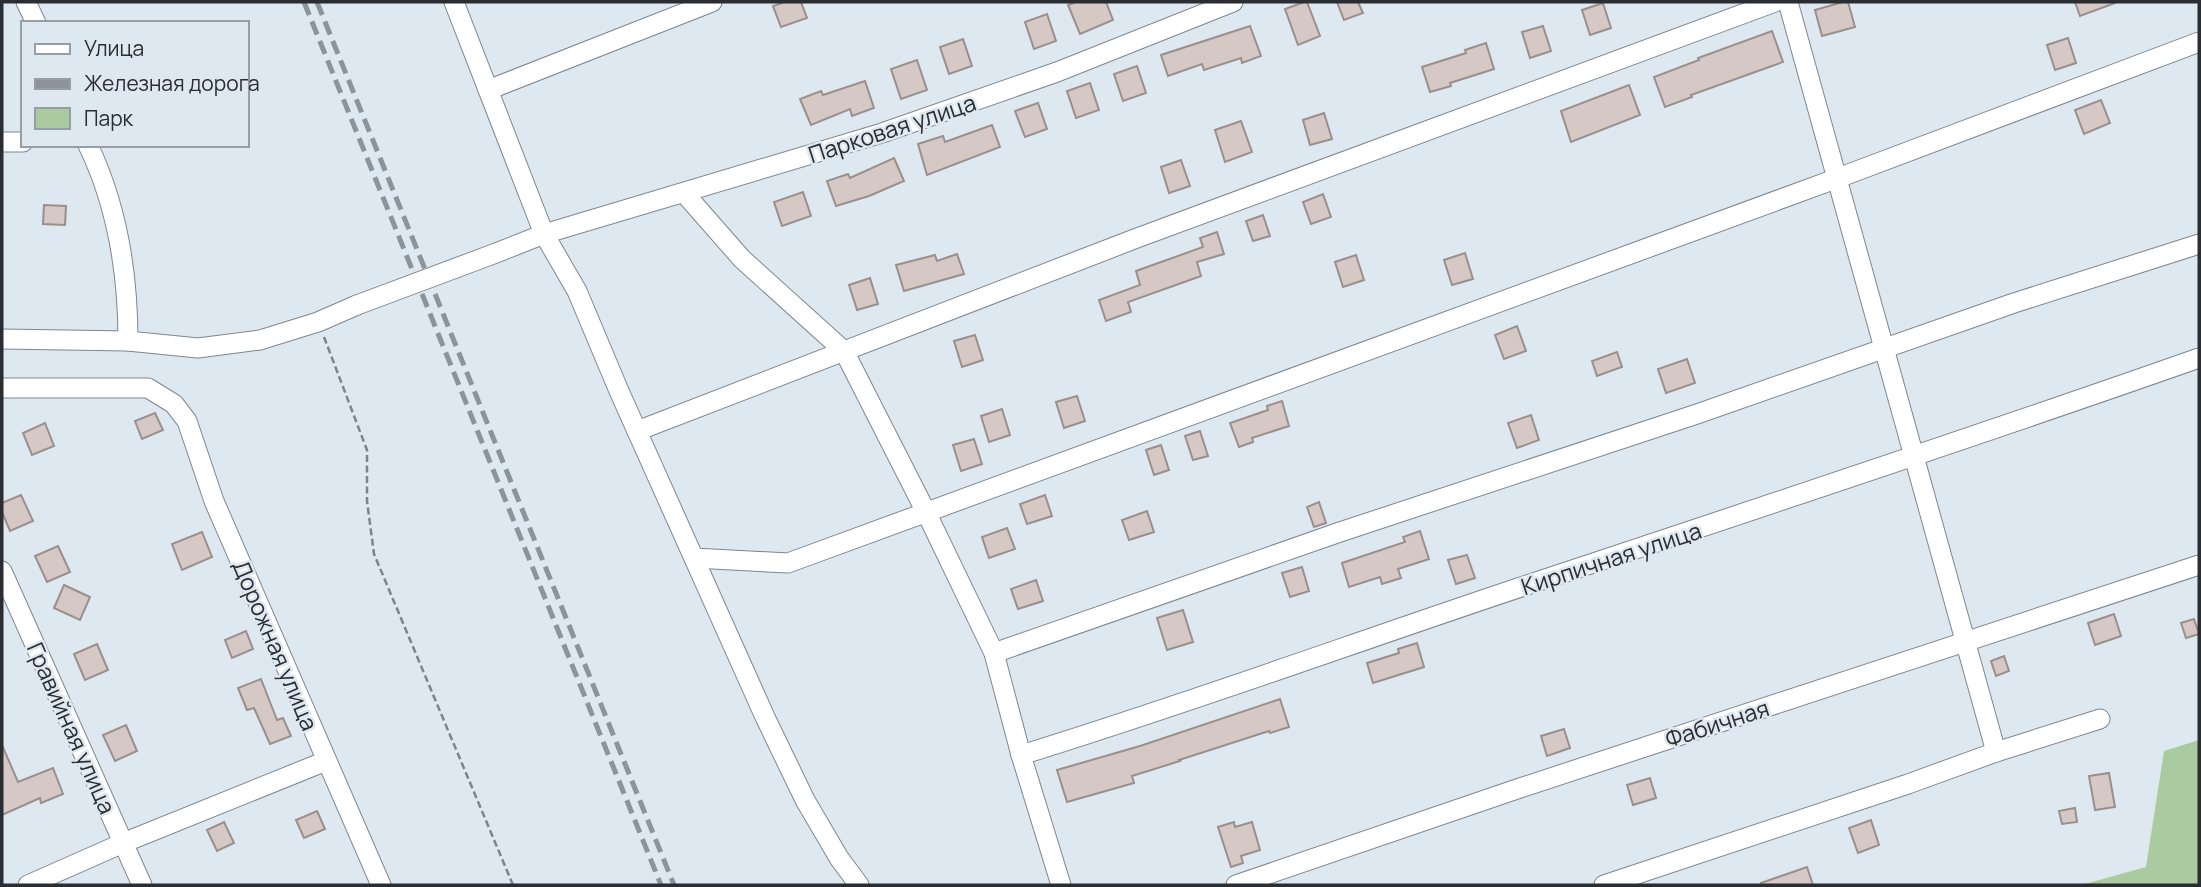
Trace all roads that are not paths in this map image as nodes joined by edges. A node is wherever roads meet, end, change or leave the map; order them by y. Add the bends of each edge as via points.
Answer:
1 (26, 2) edge
2 (454, 2) edge
3 (712, 2) edge
4 (1233, 2) edge
5 (1775, 2) edge
6 (1788, 2) edge
7 (35, 21) edge
8 (2199, 42) edge
9 (488, 90) junction
10 (2, 142) edge
11 (21, 142) edge
12 (89, 147) edge
13 (1838, 178) junction
14 (685, 194) junction
15 (544, 234) junction
16 (2199, 244) edge
17 (2, 340) edge
18 (128, 341) junction
19 (1883, 348) junction
20 (845, 351) junction
21 (2199, 358) edge
22 (2, 388) edge
23 (637, 431) junction
24 (1915, 457) junction
25 (926, 512) junction
26 (694, 558) junction
27 (2199, 565) edge
28 (2, 571) edge
29 (1966, 641) junction
30 (994, 653) junction
31 (2100, 719) dead end
32 (1996, 752) junction
33 (1021, 755) junction
34 (326, 761) junction
35 (123, 843) junction
36 (28, 885) edge
37 (142, 885) edge
38 (381, 885) edge
39 (859, 885) edge
40 (1061, 885) edge
41 (1236, 885) edge
42 (1604, 885) edge

1 - 7 street
2 - 9 street
3 - 9 street
4 - 14 street, Парковая улица via 1057,72
5 - 20 street
6 - 13 street
8 - 13 street
9 - 15 street
10 - 11 street
12 - 18 street via 113,213 128,299
13 - 19 street
13 - 25 street
14 - 15 street, Парковая улица
14 - 20 street via 742,260
15 - 18 street, Парковая улица, bridge via 260,340 198,348
15 - 23 street via 577,290
16 - 19 street
17 - 18 street, Парковая улица
19 - 24 street
19 - 30 street
20 - 23 street
20 - 25 street
21 - 24 street, Кирпичная улица
22 - 34 street, Дорожная улица via 148,388 174,404 187,421 214,501
23 - 26 street
24 - 29 street
24 - 33 street, Кирпичная улица
25 - 26 street via 788,563
25 - 30 street
26 - 39 street via 806,800
27 - 29 street, Фабичная
28 - 35 street, Гравийная улица
29 - 32 street
29 - 41 street, Фабичная
30 - 33 street
31 - 32 street
32 - 42 street
33 - 40 street
34 - 35 street
34 - 38 street, Дорожная улица
35 - 36 street
35 - 37 street, Гравийная улица

